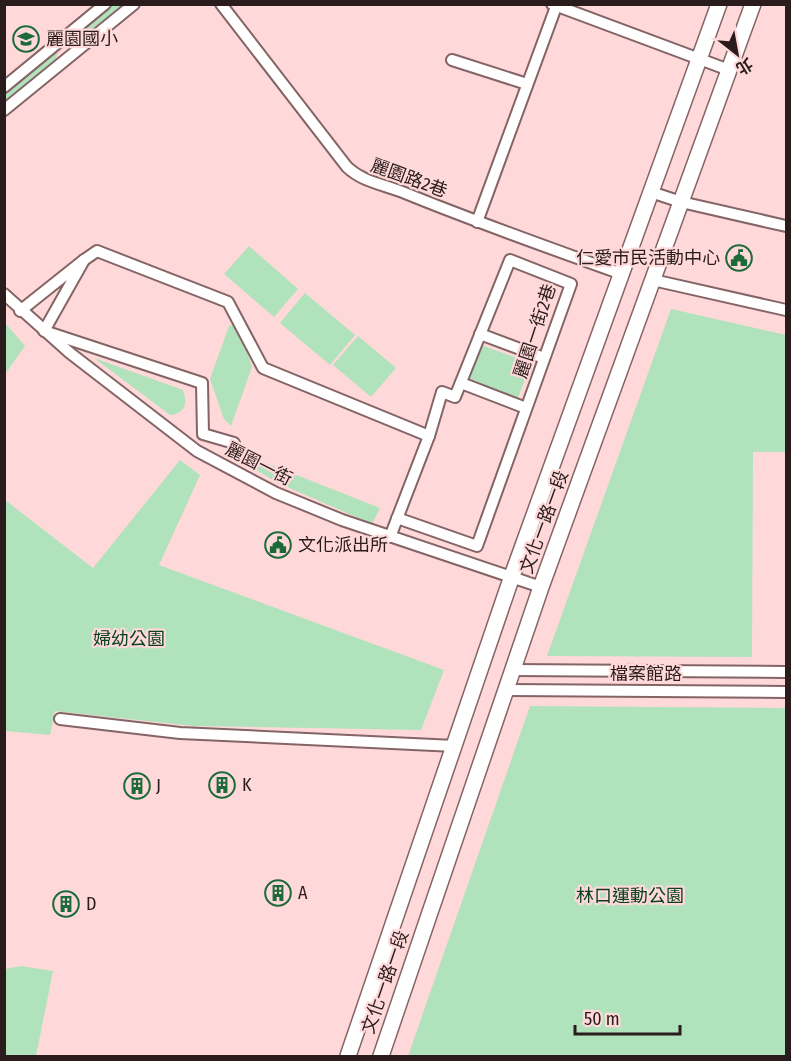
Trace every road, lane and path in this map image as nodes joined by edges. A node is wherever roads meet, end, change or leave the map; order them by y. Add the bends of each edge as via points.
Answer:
1 (105, 4) edge
2 (134, 4) edge
3 (221, 4) edge
4 (719, 4) edge
5 (753, 4) edge
6 (555, 5) edge
7 (700, 57) junction
8 (452, 60) dead end
9 (729, 70) junction
10 (527, 84) junction
11 (4, 87) edge
12 (4, 110) edge
13 (651, 192) junction
14 (681, 202) junction
15 (477, 222) junction
16 (786, 226) edge
17 (84, 260) junction
18 (621, 274) junction
19 (653, 280) junction
20 (4, 294) edge
21 (786, 310) edge
22 (20, 311) junction
23 (44, 331) junction
24 (480, 334) junction
25 (544, 358) junction
26 (460, 383) junction
27 (526, 408) junction
28 (429, 436) junction
29 (234, 443) dead end
30 (397, 518) junction
31 (390, 537) junction
32 (512, 576) junction
33 (541, 587) junction
34 (512, 670) junction
35 (786, 672) edge
36 (506, 690) junction
37 (786, 692) edge
38 (60, 718) dead end
39 (454, 746) junction
40 (348, 1056) edge
41 (381, 1056) edge

1 - 11 street
2 - 12 street
3 - 15 street, 麗園路2巷 via 359,178
4 - 7 main road, 文化一路一段
5 - 9 main road, 文化一路一段
6 - 7 street
6 - 10 street
7 - 9 street
7 - 13 main road, 文化一路一段
8 - 10 street
9 - 14 main road, 文化一路一段
10 - 15 street
13 - 14 street
13 - 18 main road, 文化一路一段
14 - 16 street
14 - 19 main road, 文化一路一段
15 - 18 street, 麗園路2巷
17 - 22 street
17 - 23 street
17 - 28 street via 97,251 228,302 263,368
18 - 32 main road, 文化一路一段
19 - 21 street
19 - 33 main road, 文化一路一段
20 - 22 street, 麗園一街
22 - 23 street, 麗園一街
23 - 29 street via 202,383 202,434
23 - 31 street, 麗園一街 via 197,451 276,493
24 - 25 street
24 - 25 street, 麗園一街2巷 via 510,260 571,284
24 - 26 street, 麗園一街2巷
25 - 27 street, 麗園一街2巷
26 - 27 street
26 - 28 street via 455,397 442,392
27 - 30 street, 麗園一街2巷 via 477,546
28 - 30 street
30 - 31 street
31 - 32 street, 麗園一街
32 - 33 street, 麗園一街
32 - 39 main road, 文化一路一段
33 - 34 main road, 文化一路一段
34 - 35 street, 檔案館路
34 - 36 main road, 文化一路一段
36 - 37 street, 檔案館路
36 - 41 main road, 文化一路一段
38 - 39 street via 180,733
39 - 40 main road, 文化一路一段

